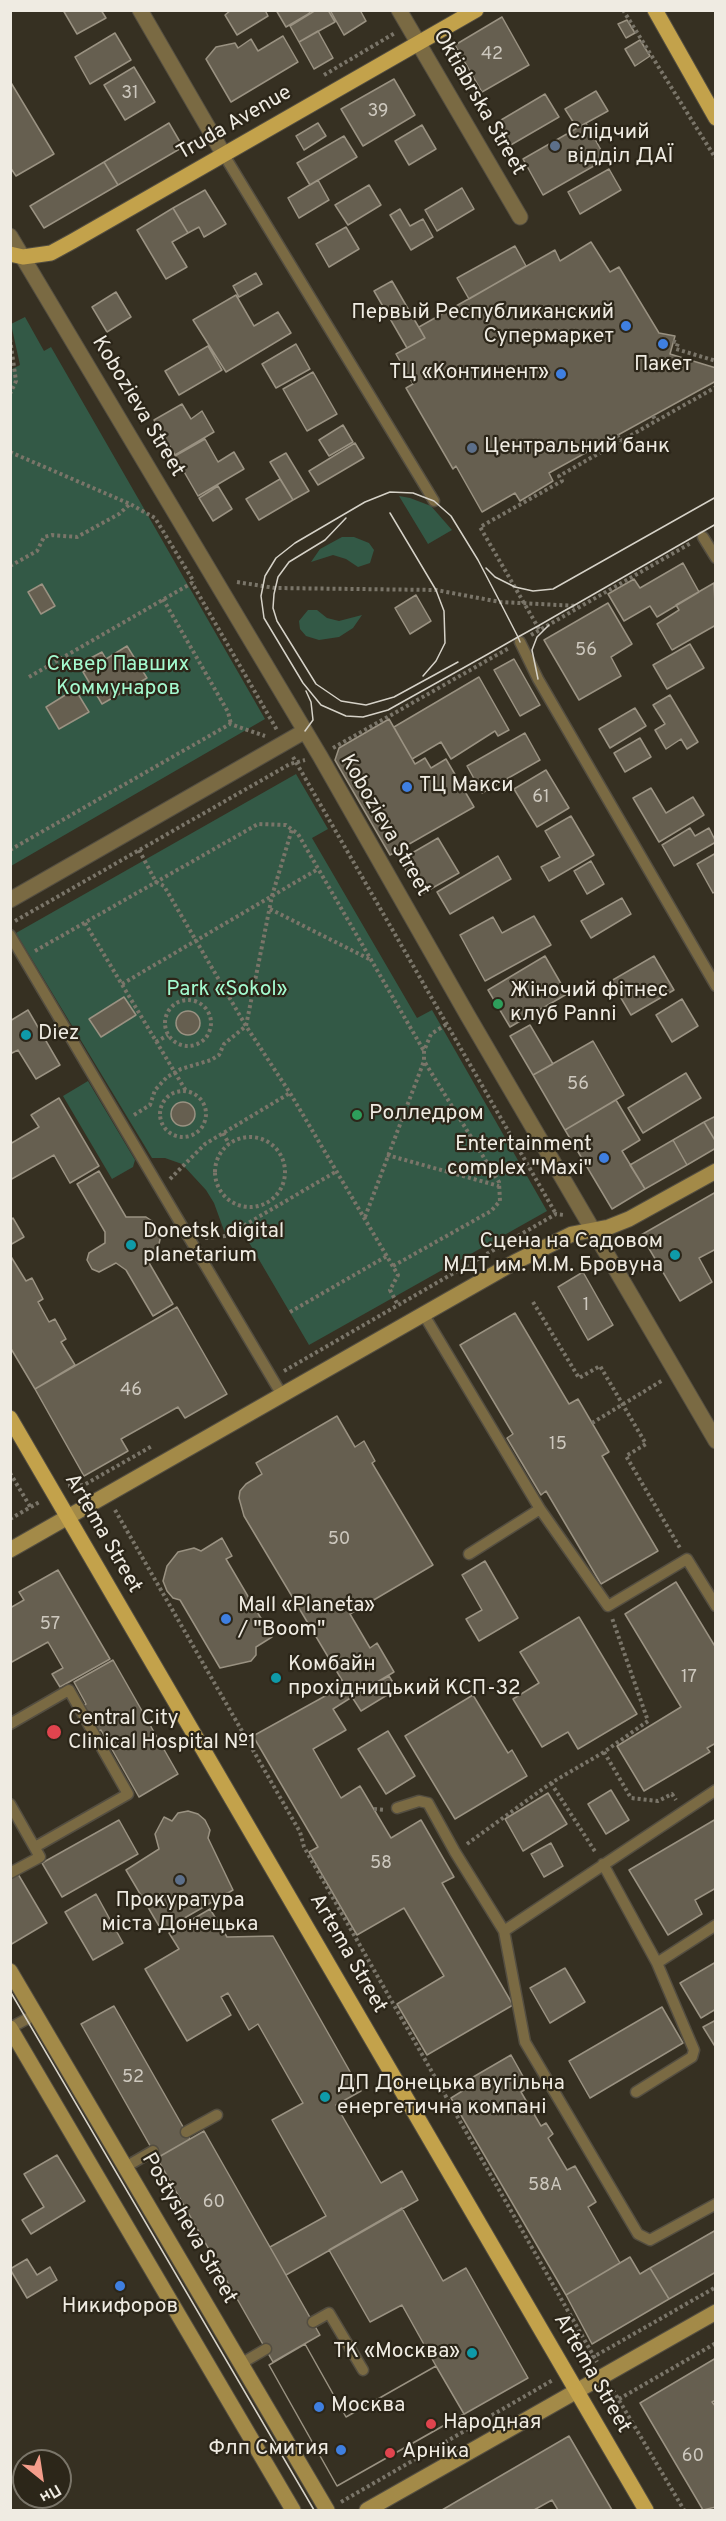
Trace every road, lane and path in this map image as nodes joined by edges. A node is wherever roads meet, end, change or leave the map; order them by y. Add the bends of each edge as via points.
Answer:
1 (140, 10) edge
2 (399, 10) edge
3 (476, 10) edge
4 (623, 10) edge
5 (655, 10) edge
6 (418, 44) junction
7 (716, 118) edge
8 (224, 154) junction
9 (716, 159) edge
10 (520, 217) dead end
11 (10, 236) edge
12 (17, 255) edge
13 (10, 339) edge
14 (674, 342) dead end
15 (716, 361) edge
16 (716, 387) edge
17 (10, 394) edge
18 (653, 416) dead end
19 (656, 421) junction
20 (617, 435) dead end
21 (621, 441) junction
22 (10, 452) edge
23 (434, 501) dead end
24 (130, 504) junction
25 (703, 537) joint
26 (716, 558) edge
27 (10, 566) edge
28 (214, 578) junction
29 (192, 582) junction
30 (163, 599) junction
31 (524, 603) junction
32 (579, 606) junction
33 (539, 629) junction
34 (520, 642) junction
35 (29, 677) dead end
36 (231, 724) junction
37 (305, 731) junction
38 (285, 743) junction
39 (320, 756) junction
40 (296, 762) junction
41 (292, 829) junction
42 (10, 850) edge
43 (139, 850) junction
44 (318, 869) junction
45 (156, 882) junction
46 (273, 896) junction
47 (10, 900) edge
48 (270, 909) junction
49 (10, 923) edge
50 (86, 923) junction
51 (10, 935) edge
52 (196, 941) junction
53 (23, 958) junction
54 (371, 961) junction
55 (122, 984) junction
56 (716, 986) edge
57 (468, 1016) junction
58 (446, 1024) junction
59 (246, 1026) junction
60 (168, 1035) junction
61 (156, 1042) junction
62 (424, 1051) junction
63 (424, 1061) junction
64 (175, 1072) junction
65 (186, 1091) junction
66 (290, 1093) junction
67 (120, 1123) junction
68 (223, 1133) junction
69 (229, 1144) junction
70 (387, 1155) junction
71 (337, 1171) junction
72 (716, 1171) edge
73 (499, 1186) junction
74 (160, 1191) junction
75 (267, 1203) junction
76 (272, 1210) junction
77 (556, 1214) junction
78 (365, 1218) junction
79 (589, 1225) junction
80 (189, 1240) junction
81 (387, 1256) junction
82 (393, 1266) junction
83 (533, 1302) dead end
84 (398, 1305) junction
85 (291, 1312) dead end
86 (424, 1315) junction
87 (676, 1372) junction
88 (272, 1378) junction
89 (282, 1395) junction
90 (622, 1404) junction
91 (10, 1418) edge
92 (592, 1423) dead end
93 (716, 1441) edge
94 (157, 1443) dead end
95 (10, 1473) edge
96 (54, 1493) junction
97 (31, 1508) junction
98 (540, 1509) junction
99 (115, 1510) dead end
100 (68, 1517) junction
101 (10, 1520) edge
102 (10, 1550) edge
103 (469, 1554) dead end
104 (687, 1559) junction
105 (608, 1606) junction
106 (716, 1606) edge
107 (10, 1724) edge
108 (604, 1752) junction
109 (551, 1783) junction
110 (716, 1790) edge
111 (658, 1801) dead end
112 (10, 1804) edge
113 (397, 1808) dead end
114 (35, 1847) junction
115 (455, 1852) junction
116 (603, 1864) junction
117 (10, 1873) edge
118 (716, 1925) edge
119 (504, 1931) junction
120 (657, 1963) junction
121 (10, 1971) edge
122 (36, 2014) junction
123 (10, 2028) edge
124 (636, 2092) dead end
125 (217, 2115) dead end
126 (186, 2132) dead end
127 (153, 2151) dead end
128 (127, 2166) junction
129 (716, 2204) edge
130 (716, 2287) edge
131 (716, 2312) edge
132 (313, 2322) dead end
133 (716, 2343) edge
134 (266, 2349) dead end
135 (594, 2357) junction
136 (242, 2363) junction
137 (363, 2370) dead end
138 (566, 2372) junction
139 (604, 2375) junction
140 (576, 2392) junction
141 (618, 2399) junction
142 (327, 2510) edge
143 (293, 2511) edge
144 (367, 2511) edge
145 (646, 2511) edge
146 (684, 2511) edge

1 - 8 street
2 - 6 street, Oktiabrska Street
3 - 6 main road, Truda Avenue
4 - 9 path
5 - 7 main road
6 - 8 main road, Truda Avenue
6 - 10 street, Oktiabrska Street
8 - 12 main road, Truda Avenue via 51,253
8 - 23 lane
11 - 12 street, Kobozieva Street
12 - 28 street, Kobozieva Street
13 - 17 path via 16,381
14 - 15 path via 678,343 676,349
16 - 19 path
18 - 19 path
19 - 21 path
20 - 21 path
21 - 31 path via 559,476 562,481 480,527
22 - 24 path
24 - 27 path via 77,537 44,537 37,551
24 - 29 path via 155,518
25 - 26 lane
25 - 32 path
28 - 29 path
28 - 31 path via 275,588 436,590
28 - 37 street, Kobozieva Street
29 - 30 path
29 - 38 path
30 - 35 path
30 - 36 path via 228,712
31 - 32 path
31 - 33 path
32 - 33 path
33 - 34 path
34 - 39 path
34 - 56 lane
36 - 38 path
36 - 42 path
37 - 38 street
37 - 39 street, Kobozieva Street
38 - 40 path
38 - 47 street
39 - 40 path
39 - 57 street, Kobozieva Street
40 - 43 path
40 - 58 path
41 - 44 path
41 - 45 path via 272,823 258,824
41 - 46 path
43 - 45 path
43 - 49 path
44 - 46 path
44 - 54 path
45 - 50 path
45 - 52 path via 164,886
46 - 48 path
46 - 52 path
48 - 54 path
48 - 59 path
50 - 53 path
50 - 55 path
51 - 53 lane
52 - 55 path
52 - 59 path
53 - 67 lane
54 - 62 path
55 - 61 path
57 - 58 path
57 - 79 street, Kobozieva Street
58 - 62 path via 431,1034
58 - 77 path
59 - 64 path via 212,1060
59 - 66 path
60 - 60 path via 165,1020 179,1002 195,1001 207,1011 211,1025 200,1043 178,1044
60 - 61 path
61 - 64 path
62 - 63 path
63 - 70 path
63 - 73 path
64 - 65 path
64 - 67 path via 160,1083 150,1105
65 - 65 path via 202,1101 206,1115 195,1134 173,1135 163,1125 160,1110 167,1097
66 - 68 path
66 - 71 path
67 - 74 lane
68 - 69 path
68 - 74 path via 182,1164
69 - 75 path via 216,1163 215,1174 224,1196 245,1207
69 - 75 path via 239,1139 262,1139 280,1153 283,1186
70 - 73 path
70 - 78 path
71 - 76 path
71 - 78 path
72 - 79 street via 629,1219
73 - 82 path via 500,1201 491,1211
74 - 80 lane
75 - 76 path
76 - 80 path via 226,1236
77 - 79 path
77 - 84 path
78 - 81 path
79 - 86 street
79 - 87 street, Kobozieva Street
80 - 88 lane
81 - 82 path
81 - 85 path
82 - 84 path via 398,1275 390,1290
83 - 90 path via 579,1378 600,1366
84 - 88 path
86 - 89 street
86 - 98 lane
87 - 90 path
87 - 93 street, Kobozieva Street
88 - 89 lane
89 - 100 street
90 - 92 path
90 - 104 path via 646,1444 626,1456
91 - 96 main road, Artema Street
94 - 96 path via 84,1485 70,1485
95 - 97 path
96 - 97 path
96 - 100 main road, Artema Street
97 - 101 path
98 - 103 lane
98 - 105 lane
99 - 135 path
100 - 102 street
100 - 138 main road, Artema Street
104 - 105 lane
104 - 106 lane
105 - 108 path via 648,1717 645,1724
107 - 114 lane via 69,1690 128,1794
108 - 109 path
108 - 111 path via 631,1798
109 - 115 path
109 - 116 path
110 - 116 lane
112 - 114 lane
113 - 115 lane via 419,1801 428,1803
114 - 117 lane via 40,1857
115 - 119 lane
116 - 119 lane
116 - 120 lane
118 - 120 lane
119 - 129 lane via 525,2042 638,2234 650,2240
120 - 124 lane via 694,2050 692,2056
121 - 122 street, Postysheva Street
122 - 123 lane
122 - 128 street, Postysheva Street
123 - 143 street
125 - 126 lane
127 - 128 lane
128 - 136 street, Postysheva Street
130 - 135 path
131 - 139 street
132 - 137 lane via 329,2313
133 - 141 path
134 - 136 lane
135 - 138 path
135 - 139 path
136 - 142 street, Postysheva Street
138 - 140 main road, Artema Street
138 - 142 path
139 - 140 street
139 - 141 path
140 - 144 street
140 - 145 main road, Artema Street
141 - 146 path

